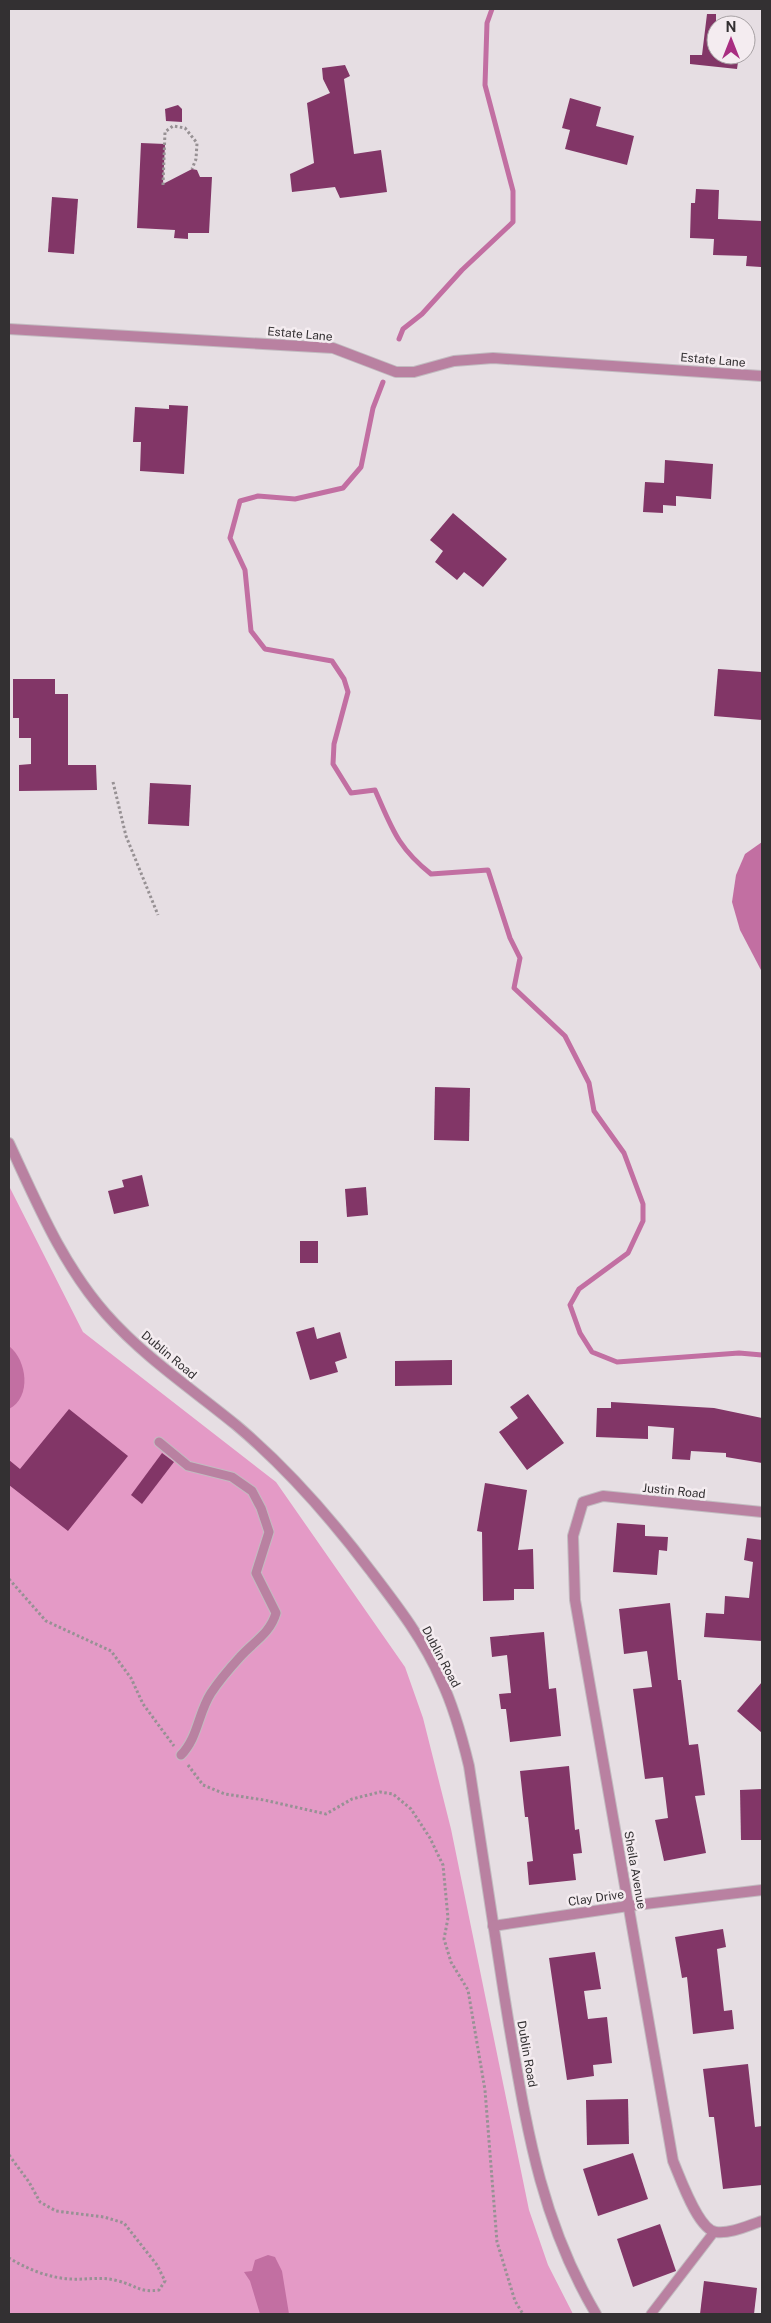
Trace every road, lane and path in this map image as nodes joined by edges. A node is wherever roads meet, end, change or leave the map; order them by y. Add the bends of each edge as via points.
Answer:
1 (192, 169) dead end
2 (163, 185) dead end
3 (9, 329) edge
4 (762, 376) edge
5 (113, 782) dead end
6 (158, 915) dead end
7 (9, 1143) edge
8 (159, 1442) dead end
9 (584, 1502) joint
10 (762, 1512) edge
11 (9, 1580) edge
12 (181, 1755) junction
13 (762, 1890) edge
14 (628, 1906) junction
15 (493, 1926) junction
16 (9, 2155) edge
17 (762, 2221) edge
18 (714, 2232) junction
19 (9, 2258) edge
20 (523, 2314) edge
21 (596, 2314) edge
22 (651, 2314) edge

1 - 2 path via 197,142 185,128 173,126 165,132
3 - 4 street, Estate Lane via 333,348 396,372 414,372 454,360 493,358
5 - 6 path via 126,836
7 - 15 street, Dublin Road via 60,1250 94,1300 134,1343 236,1425 298,1483 356,1552 418,1637 441,1679 463,1741
8 - 12 lane via 188,1466 232,1477 252,1492 269,1532 256,1573 276,1613 273,1624 240,1656 210,1694 189,1747
9 - 10 street, Justin Road via 603,1496
9 - 14 street, Sheila Avenue via 573,1536 575,1600
11 - 12 path via 46,1620 111,1651 131,1678 143,1704
12 - 20 path via 203,1785 225,1794 326,1814 352,1799 380,1792 393,1794 411,1809 430,1838 443,1865 448,1918 444,1939 451,1962 468,1990 475,2021 486,2090 497,2242 515,2301
13 - 14 street, Clay Drive
14 - 15 street, Clay Drive
14 - 18 street, Sheila Avenue via 673,2161 700,2220
15 - 21 street, Dublin Road via 523,2106 539,2180 554,2231
16 - 19 path via 40,2202 56,2211 124,2223 157,2264 165,2281 159,2290 145,2292 119,2281 44,2274
17 - 18 street
18 - 22 lane

